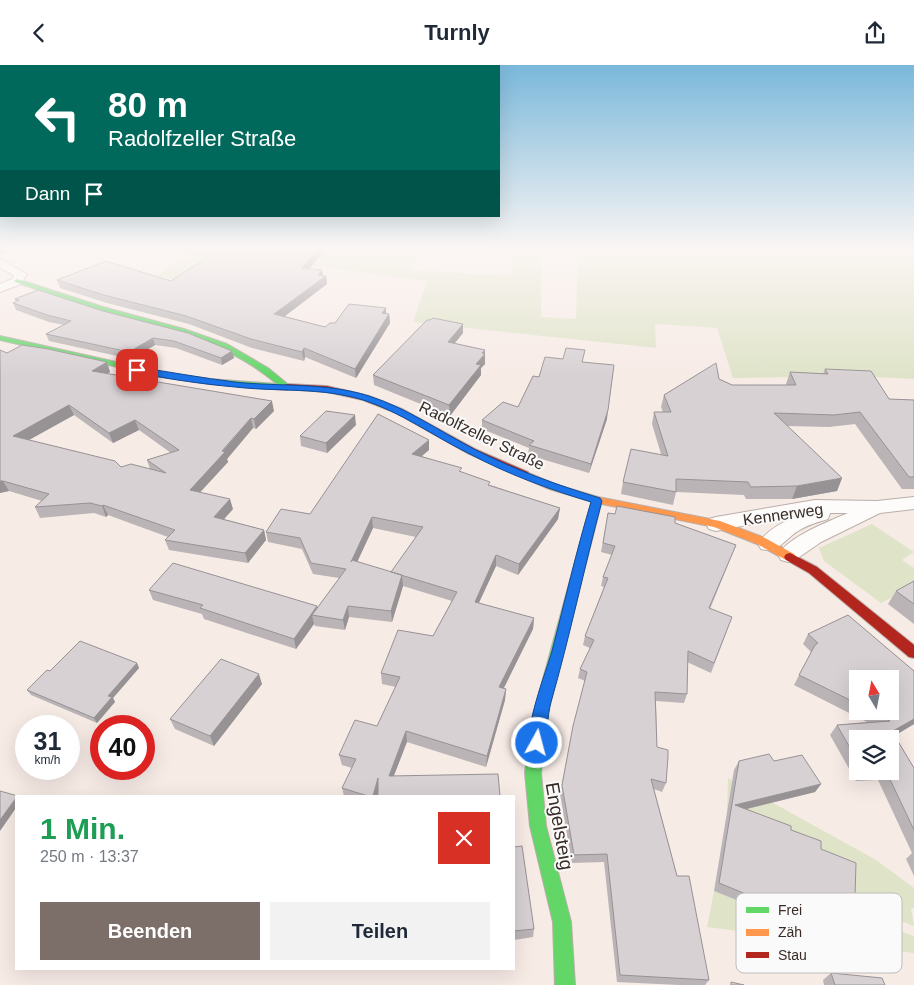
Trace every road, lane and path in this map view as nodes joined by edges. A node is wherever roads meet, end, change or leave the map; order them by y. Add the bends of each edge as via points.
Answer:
1 (46, 291) edge
2 (0, 338) edge
3 (285, 386) junction
4 (597, 501) junction
5 (914, 503) edge
6 (850, 507) junction
7 (877, 507) junction
8 (716, 524) junction
9 (768, 544) junction
10 (788, 555) junction
11 (914, 653) edge
12 (565, 985) edge

1 - 3 main road via 223,344 272,371
2 - 3 main road, Radolfzeller Straße via 184,378 236,385
3 - 4 main road, Radolfzeller Straße via 327,389 366,398 399,411 518,473
4 - 8 main road, Radolfzeller Straße
4 - 12 main road, Engelsteig via 541,712 533,773 538,826 562,922
5 - 7 street, Kennerweg
6 - 7 street, Kennerweg
6 - 8 street, Kennerweg via 815,506
6 - 9 street, Kennerweg via 812,516 791,526
7 - 10 street, Kennerweg via 814,537
8 - 9 main road, Radolfzeller Straße
9 - 10 main road, Radolfzeller Straße
10 - 11 main road, Radolfzeller Straße via 813,570

